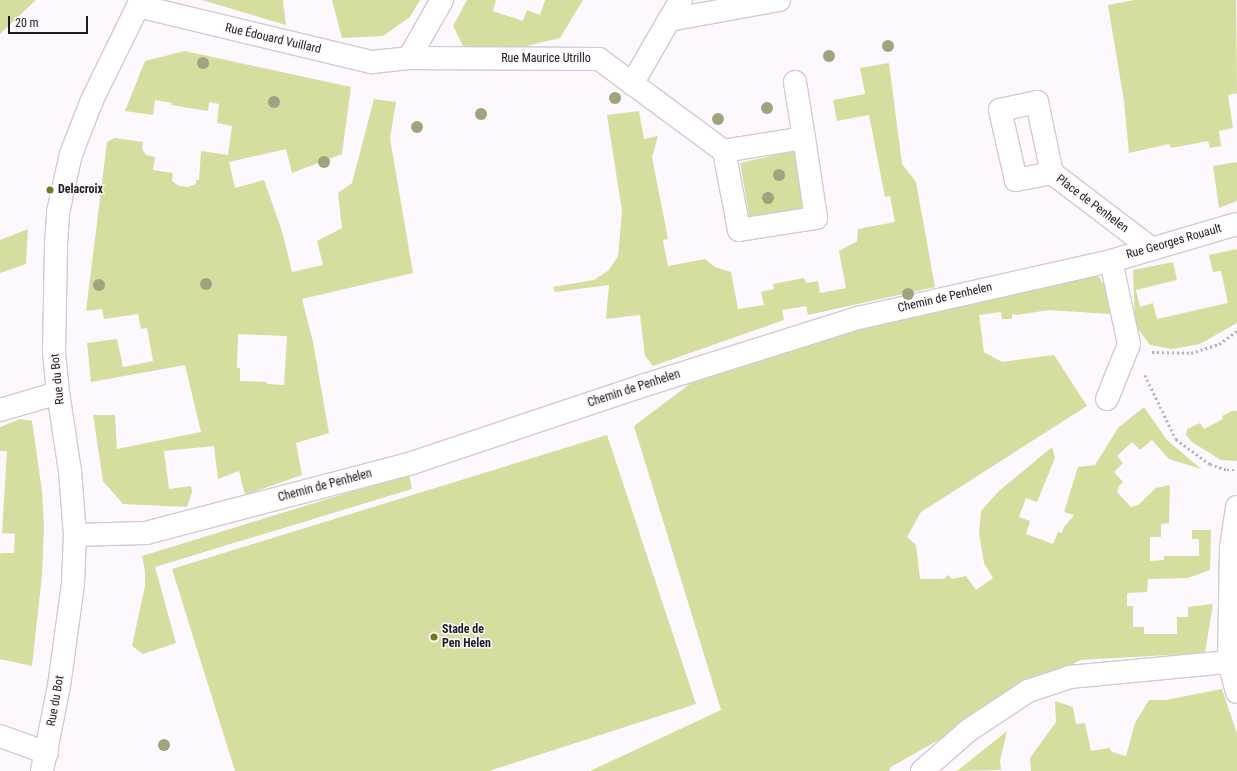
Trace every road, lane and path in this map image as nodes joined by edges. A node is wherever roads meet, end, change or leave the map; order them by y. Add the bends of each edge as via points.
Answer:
1 (442, 0) edge
2 (681, 0) edge
3 (779, 0) edge
4 (139, 3) edge
5 (669, 20) junction
6 (409, 58) junction
7 (795, 82) dead end
8 (632, 84) junction
9 (804, 138) junction
10 (724, 151) junction
11 (1052, 173) dead end
12 (1237, 224) edge
13 (1152, 249) junction
14 (1111, 261) junction
15 (1237, 331) edge
16 (1129, 344) junction
17 (58, 393) junction
18 (1107, 399) dead end
19 (0, 410) edge
20 (1237, 470) edge
21 (1237, 507) edge
22 (75, 535) junction
23 (1229, 662) junction
24 (1237, 692) edge
25 (0, 736) edge
26 (45, 762) edge
27 (922, 771) edge

1 - 6 street
2 - 5 street
3 - 5 street
4 - 6 street, Rue Édouard Vuillard via 372,62
4 - 17 street, Rue du Bot via 92,100 71,154 58,212 54,352
5 - 8 street
6 - 8 street, Rue Maurice Utrillo via 598,59
7 - 9 street
8 - 10 street, Rue Maurice Utrillo
9 - 10 street
9 - 10 street via 816,218 739,230
11 - 13 street, Place de Penhelen
12 - 13 street, Rue Georges Rouault
13 - 14 street, Rue Georges Rouault
14 - 16 street
14 - 22 street, Chemin de Penhelen via 858,318 639,387 412,463 146,533
15 - 16 path via 1219,344 1192,353 1156,353
16 - 18 street
16 - 20 path via 1176,439 1210,464
17 - 19 street
17 - 22 street, Rue du Bot via 70,471
21 - 23 street via 1231,548
22 - 26 street, Rue du Bot via 70,607
23 - 24 street
23 - 27 street via 1070,677 1028,691 969,730
25 - 26 street

